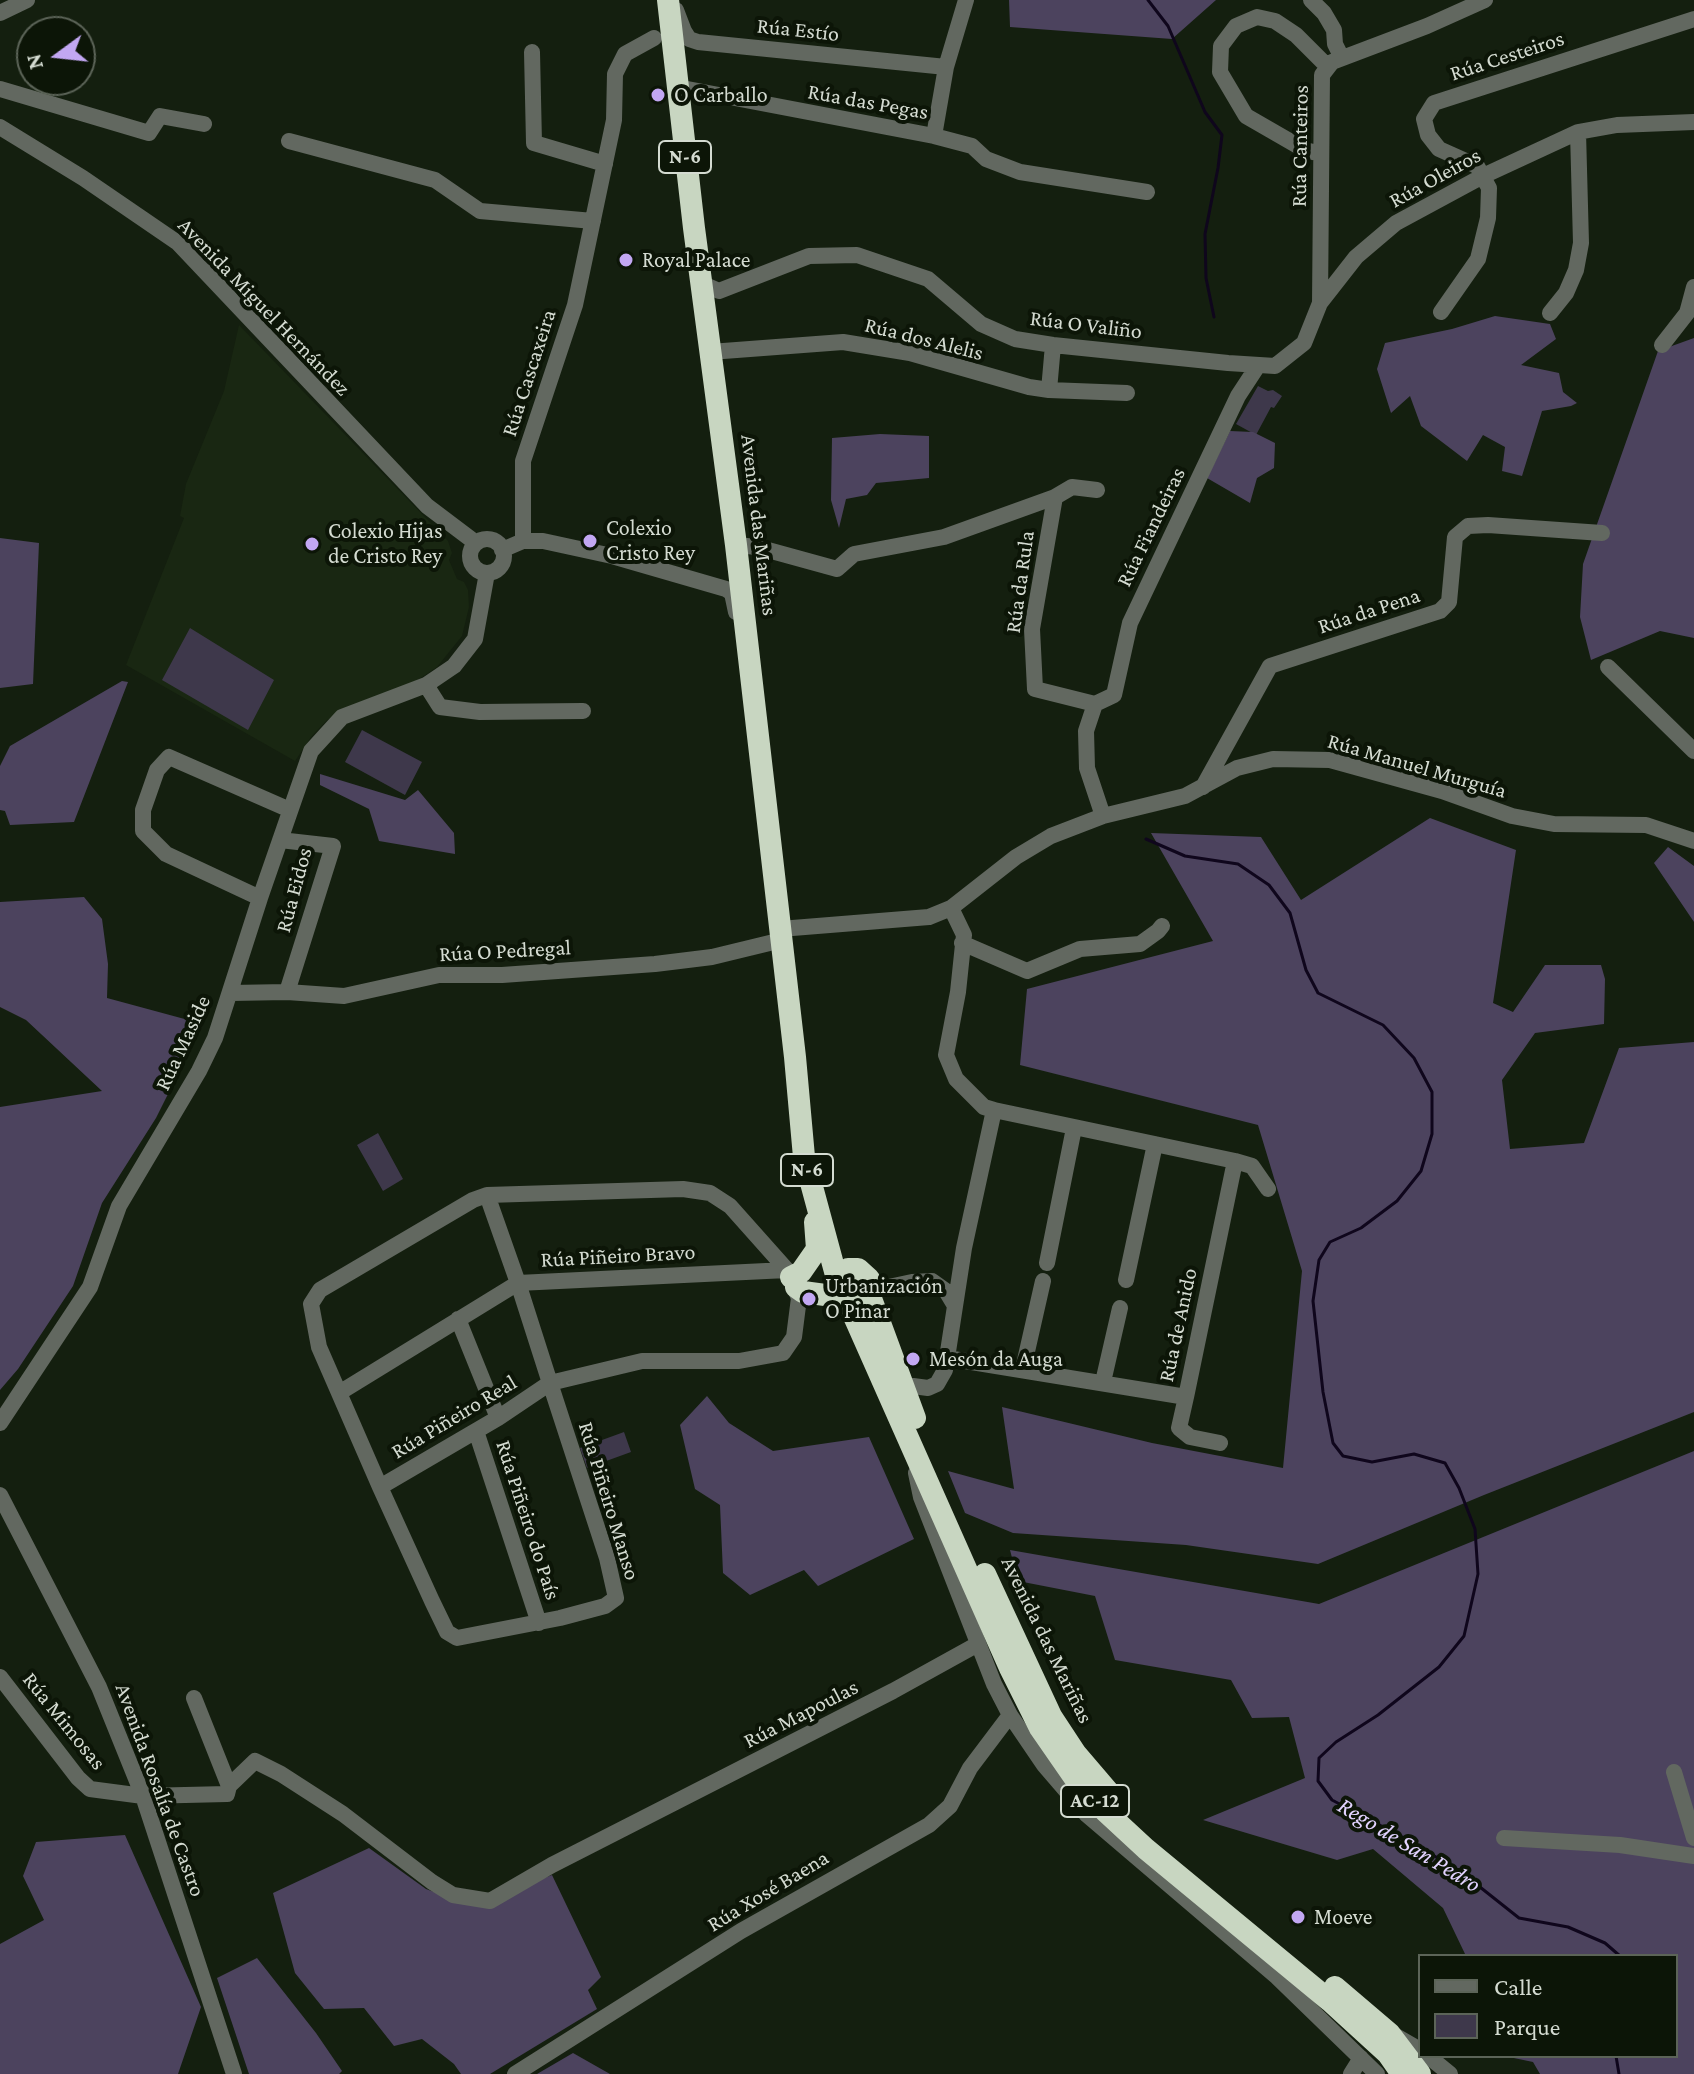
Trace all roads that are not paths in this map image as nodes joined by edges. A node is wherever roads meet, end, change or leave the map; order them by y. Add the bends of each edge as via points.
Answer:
1 (27, 0) edge
2 (670, 0) edge
3 (966, 0) edge
4 (1311, 0) edge
5 (1485, 0) edge
6 (0, 13) edge
7 (1694, 19) edge
8 (665, 36) junction
9 (532, 52) dead end
10 (1335, 63) junction
11 (946, 67) junction
12 (677, 87) junction
13 (0, 89) edge
14 (1694, 122) edge
15 (204, 124) dead end
16 (0, 127) edge
17 (1578, 132) junction
18 (934, 136) junction
19 (289, 141) dead end
20 (1321, 154) junction
21 (605, 164) junction
22 (1483, 176) junction
23 (1147, 192) dead end
24 (593, 221) junction
25 (701, 283) junction
26 (1694, 287) edge
27 (1320, 303) junction
28 (1441, 312) dead end
29 (1550, 313) dead end
30 (1053, 345) junction
31 (1662, 345) dead end
32 (710, 352) junction
33 (1257, 367) junction
34 (1049, 390) junction
35 (1127, 393) dead end
36 (724, 453) junction
37 (1097, 490) dead end
38 (1055, 497) junction
39 (1602, 533) dead end
40 (523, 541) junction
41 (476, 543) junction
42 (736, 545) junction
43 (502, 550) junction
44 (487, 573) junction
45 (709, 584) junction
46 (1608, 667) dead end
47 (426, 685) junction
48 (1095, 704) junction
49 (583, 711) dead end
50 (756, 716) junction
51 (1694, 751) edge
52 (1203, 787) junction
53 (290, 810) junction
54 (1103, 816) junction
55 (280, 840) junction
56 (1694, 841) edge
57 (260, 898) junction
58 (951, 908) junction
59 (1162, 926) dead end
60 (781, 934) junction
61 (962, 943) junction
62 (287, 992) junction
63 (231, 993) junction
64 (795, 1057) junction
65 (994, 1110) junction
66 (1074, 1128) junction
67 (1155, 1144) junction
68 (1235, 1161) junction
69 (810, 1184) junction
70 (1268, 1189) dead end
71 (487, 1195) junction
72 (1047, 1263) dead end
73 (858, 1269) junction
74 (794, 1276) junction
75 (1126, 1280) dead end
76 (1043, 1281) dead end
77 (518, 1283) junction
78 (840, 1290) junction
79 (869, 1292) junction
80 (955, 1306) junction
81 (1120, 1308) dead end
82 (458, 1319) junction
83 (882, 1335) junction
84 (947, 1358) junction
85 (1023, 1369) junction
86 (1103, 1382) junction
87 (550, 1383) junction
88 (913, 1386) junction
89 (339, 1393) junction
90 (1186, 1397) junction
91 (912, 1411) junction
92 (3, 1415) edge
93 (498, 1418) junction
94 (476, 1431) junction
95 (908, 1436) junction
96 (1220, 1443) dead end
97 (380, 1487) junction
98 (0, 1495) edge
99 (0, 1510) edge
100 (20, 1532) junction
101 (539, 1623) junction
102 (978, 1644) junction
103 (0, 1677) edge
104 (194, 1698) dead end
105 (1010, 1715) junction
106 (1674, 1772) dead end
107 (229, 1786) junction
108 (143, 1796) junction
109 (1504, 1838) dead end
110 (1694, 1838) edge
111 (1694, 1856) edge
112 (1389, 2033) junction
113 (1418, 2049) edge
114 (1361, 2058) junction
115 (1430, 2058) edge
116 (234, 2074) edge
117 (515, 2074) edge
118 (1351, 2074) edge
119 (1377, 2074) edge
120 (1402, 2074) edge
121 (1420, 2074) edge
122 (1450, 2074) edge

1 - 6 street
2 - 8 highway, Avenida das Mariñas / N-6
2 - 11 street, Rúa Estío via 689,39 698,42
3 - 11 street, Rúa das Pegas
4 - 10 street via 1334,30
5 - 10 street
7 - 22 street, Rúa Cesteiros via 1434,103 1424,119 1428,135 1439,149 1477,166
8 - 12 highway, Avenida das Mariñas / N-6
8 - 21 street, Rúa Cascaxeira via 625,54 615,74 614,120
9 - 21 street via 534,143
10 - 20 street, Rúa Canteiros via 1322,75
10 - 20 street via 1275,21 1257,17 1236,26 1221,46 1220,72 1246,116
11 - 18 street, Rúa das Pegas
12 - 18 street, Rúa das Pegas
12 - 25 highway, Avenida das Mariñas / N-6
13 - 15 street via 149,133 160,116
14 - 17 street, Rúa Oleiros
16 - 41 street, Avenida Miguel Hernández via 178,243 427,506
17 - 22 street, Rúa Oleiros
17 - 29 street via 1581,243 1566,293
18 - 23 street via 972,146 986,159 1020,172
19 - 24 street via 435,180 480,211
20 - 27 street, Rúa Canteiros
21 - 24 street, Rúa Cascaxeira
22 - 27 street, Rúa Oleiros via 1396,223 1356,257
22 - 28 street via 1489,188 1488,218 1478,259
24 - 40 street, Rúa Cascaxeira via 575,305 523,461
25 - 30 street, Rúa O Valiño via 719,291 809,256 857,255 928,279 981,324 1015,339
25 - 32 highway, Avenida das Mariñas / N-6
26 - 31 street via 1687,313
27 - 33 street, Rúa Oleiros via 1304,343 1275,366
30 - 33 street, Rúa O Valiño
30 - 34 street
32 - 34 street, Rúa dos Alelis via 843,342 910,353
32 - 36 highway, Avenida das Mariñas / N-6
33 - 48 street, Rúa Fiandeiras via 1238,396 1130,623 1114,695
34 - 35 street, Rúa dos Alelis
36 - 42 highway, Avenida das Mariñas / N-6
36 - 45 street via 720,469 731,572
37 - 38 street, Rúa da Rula via 1072,487
38 - 42 street, Rúa da Rula via 944,537 854,554 837,569
38 - 48 street, Rúa da Rula via 1032,629 1035,689
39 - 52 street, Rúa da Pena via 1468,526 1455,537 1449,602 1440,611 1270,666
40 - 43 street
40 - 45 street via 612,556
41 - 43 street via 491,540
41 - 44 street via 470,552 472,563
42 - 50 highway, Avenida das Mariñas / N-6
43 - 44 street via 500,565
44 - 47 street, Rúa Maside via 475,639 454,666
45 - 50 street via 734,598 744,681
46 - 51 street
47 - 49 street via 440,707
47 - 53 street, Rúa Maside via 342,717 311,751
48 - 54 street via 1086,731 1087,768
50 - 60 highway, Avenida das Mariñas / N-6
52 - 54 street, Rúa Manuel Murguía
52 - 56 street, Rúa Manuel Murguía via 1237,768 1273,759 1330,760 1512,816 1554,824 1646,825
53 - 55 street, Rúa Maside
53 - 57 street via 169,757 157,770 143,810 143,831 166,854
54 - 58 street, Rúa Manuel Murguía via 1051,836 1016,857
55 - 57 street, Rúa Maside
55 - 62 street, Rúa Eidos via 333,846
57 - 63 street, Rúa Maside
58 - 60 street, Rúa Manuel Murguía via 929,917 834,923
58 - 61 street via 964,935
59 - 61 street via 1140,944 1080,949 1027,971
60 - 62 street, Rúa O Pedregal via 712,957 655,964 439,975 344,996
60 - 64 highway, Avenida das Mariñas / N-6
61 - 65 street via 946,1055 956,1079
62 - 63 street, Rúa O Pedregal
63 - 92 street, Rúa Maside via 199,1071 119,1206 90,1287
64 - 69 highway, Avenida das Mariñas / N-6
64 - 73 highway, Avenida das Mariñas / N-6 via 825,1212 837,1243
65 - 66 street
65 - 80 street
66 - 67 street
66 - 72 street
67 - 68 street
67 - 75 street
68 - 70 street via 1252,1166
68 - 90 street, Rúa de Anido
69 - 74 highway via 817,1249
69 - 78 highway, Avenida das Mariñas / N-6
71 - 74 street, Rúa Piñeiro Manso via 683,1189 710,1193 730,1206
71 - 77 street
71 - 89 street, Rúa Piñeiro Manso via 320,1290 311,1304 312,1319
73 - 78 highway via 848,1269
73 - 79 highway, AC-12 via 869,1279
74 - 77 street, Rúa Piñeiro Bravo
74 - 78 highway
74 - 87 street via 797,1325 783,1353 739,1361 642,1361
76 - 85 street
77 - 82 street, Rúa Piñeiro Bravo
77 - 87 street
78 - 79 highway via 861,1301
78 - 95 highway, Avenida das Mariñas / AC-12
79 - 80 street via 932,1281
79 - 83 highway, Avenida das Mariñas / AC-12
80 - 84 street
81 - 86 street
82 - 89 street, Rúa Piñeiro Bravo
82 - 93 street
83 - 88 street via 894,1347
83 - 91 highway, Avenida das Mariñas / AC-12
84 - 85 street, Rúa de Anido
84 - 88 street via 937,1384
85 - 86 street, Rúa de Anido
86 - 90 street, Rúa de Anido
87 - 93 street, Rúa Piñeiro Real
87 - 101 street, Rúa Piñeiro Manso via 616,1598 605,1606
88 - 91 street
89 - 97 street, Rúa Piñeiro Manso
90 - 96 street via 1179,1428 1190,1437
91 - 112 highway, Avenida das Mariñas / AC-12 via 1027,1668 1076,1754 1140,1824
93 - 94 street, Rúa Piñeiro Real
94 - 97 street, Rúa Piñeiro Real
94 - 101 street, Rúa Piñeiro do País
95 - 102 street, Avenida das Mariñas via 921,1497
95 - 120 highway, Avenida das Mariñas / AC-12 via 1010,1668 1040,1728 1076,1780 1146,1849 1353,2022
97 - 101 street, Rúa Piñeiro Manso via 447,1632 466,1638
98 - 100 street, Avenida Rosalía de Castro
99 - 100 street, Avenida Rosalía de Castro
100 - 108 street, Avenida Rosalía de Castro via 99,1687
102 - 105 street, Avenida das Mariñas
102 - 107 street, Rúa Mapoulas via 490,1901 453,1895 343,1814 255,1761
103 - 108 street, Rúa Mimosas via 90,1789
104 - 107 street
105 - 114 street, Avenida das Mariñas via 1087,1815 1277,1977
105 - 117 street, Rúa Xosé Baena via 970,1768 950,1806 929,1825 741,1931
106 - 110 street
107 - 108 street, Rúa Mimosas via 227,1794 214,1796
108 - 116 street, Avenida Rosalía de Castro
109 - 111 street
112 - 113 street, Avenida das Mariñas
112 - 121 highway, Avenida das Mariñas / AC-12
114 - 118 street
114 - 119 street, Avenida das Mariñas
115 - 122 street

